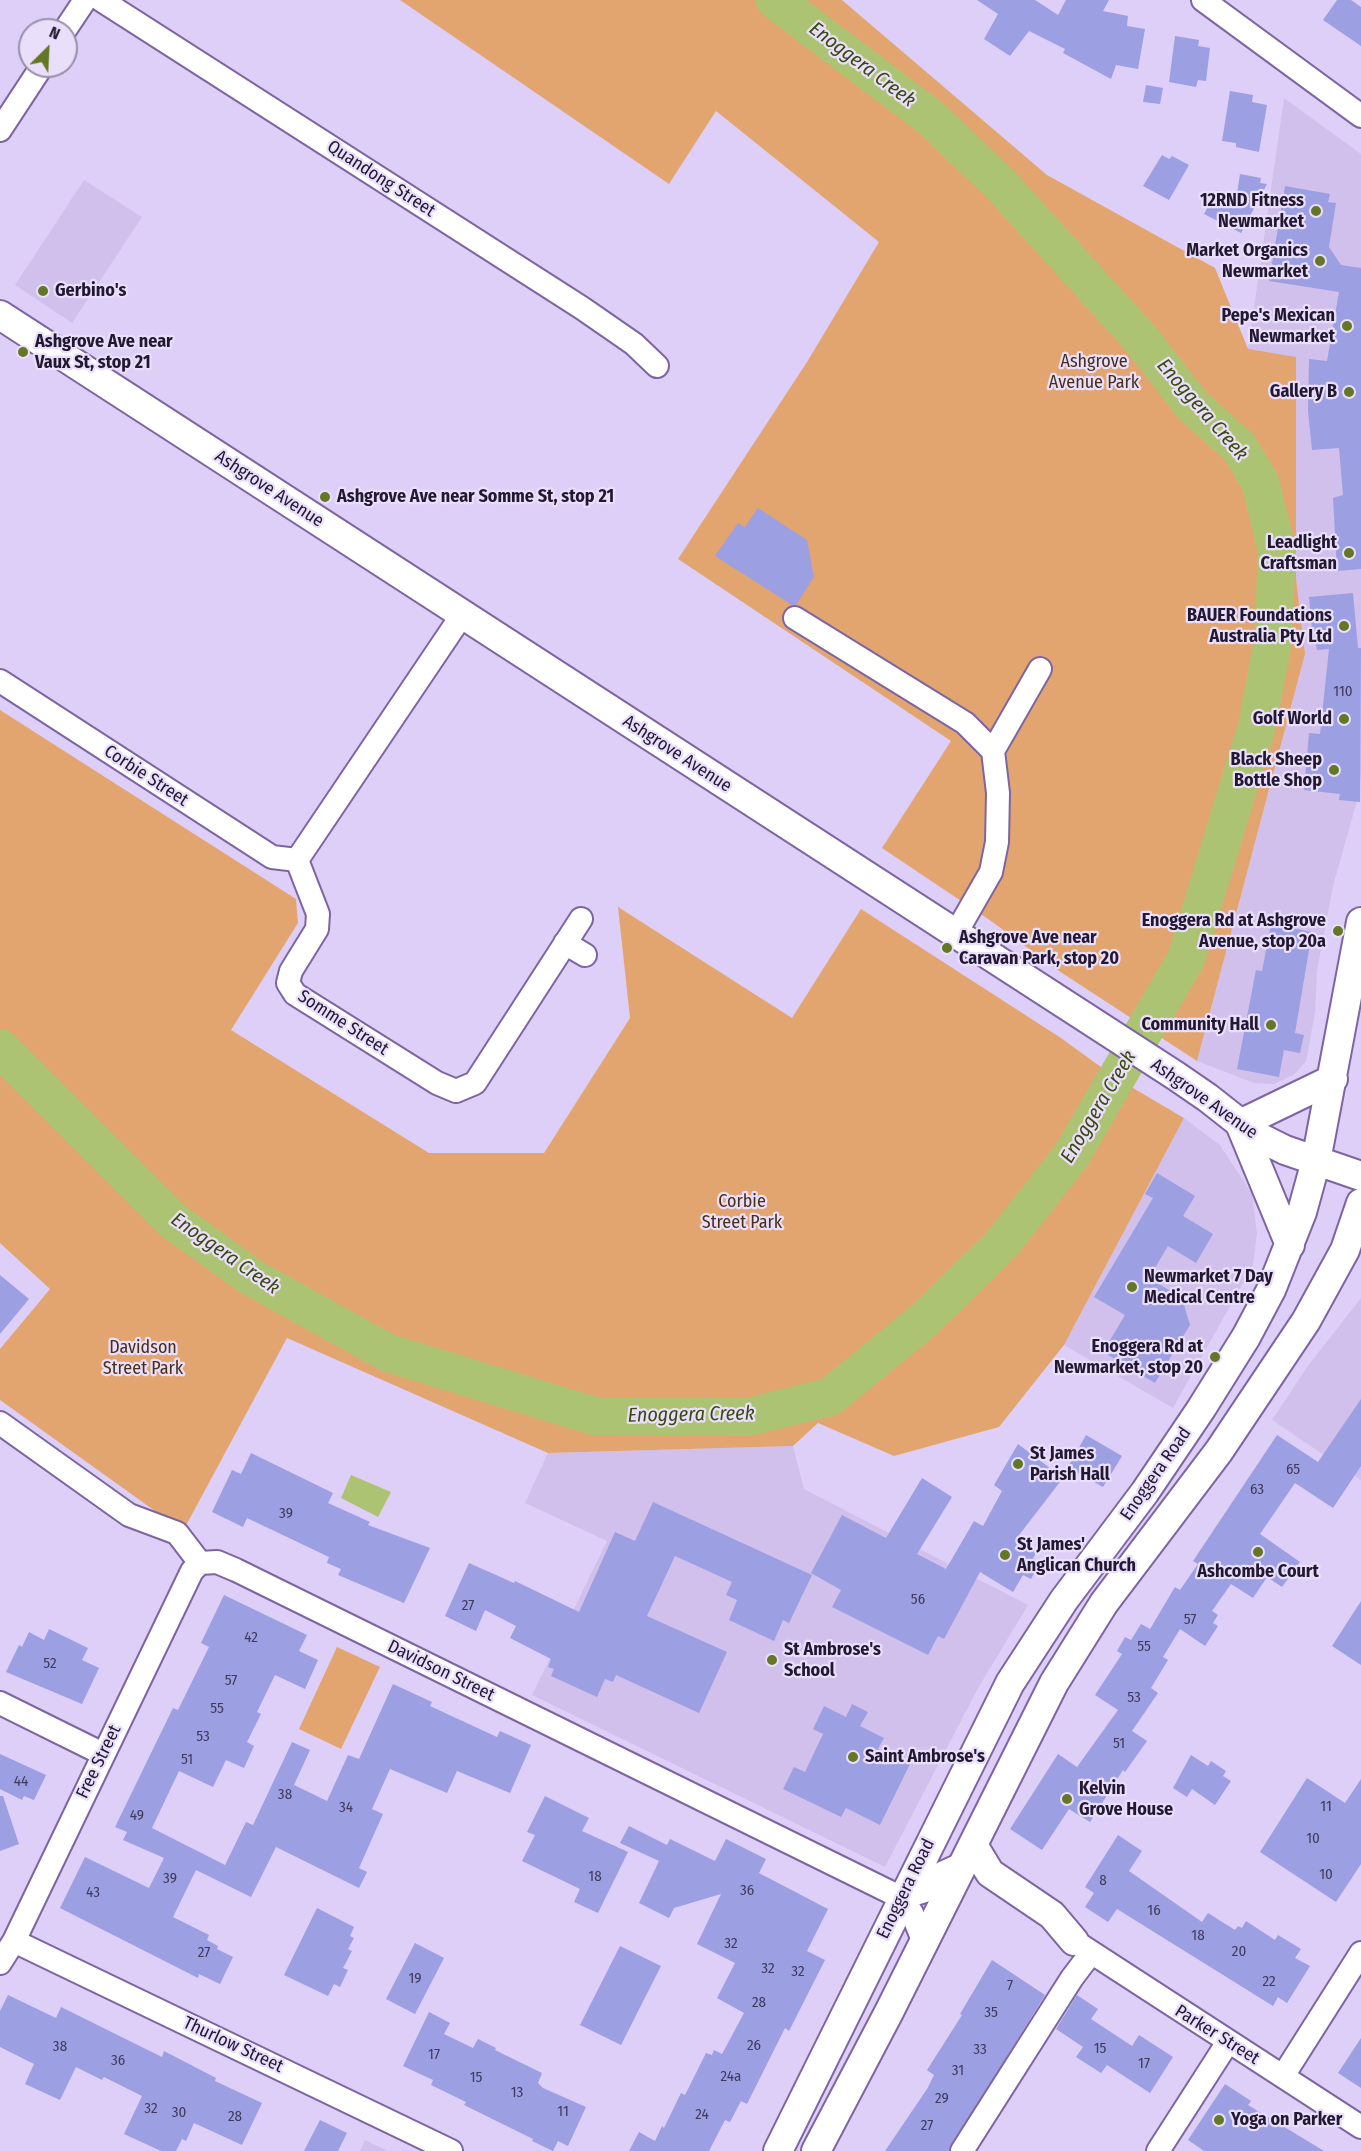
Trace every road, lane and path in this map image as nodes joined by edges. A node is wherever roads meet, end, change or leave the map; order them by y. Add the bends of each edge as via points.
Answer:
1 (84, 0) edge
2 (101, 0) edge
3 (1203, 0) edge
4 (73, 18) edge
5 (34, 78) edge
6 (1361, 116) edge
7 (0, 130) edge
8 (0, 315) edge
9 (657, 366) dead end
10 (462, 615) junction
11 (795, 618) dead end
12 (1040, 669) dead end
13 (0, 681) edge
14 (993, 751) junction
15 (297, 860) junction
16 (581, 919) dead end
17 (1361, 922) edge
18 (956, 933) junction
19 (566, 943) junction
20 (585, 955) dead end
21 (1333, 1079) junction
22 (1240, 1124) junction
23 (1316, 1161) junction
24 (1361, 1176) edge
25 (1361, 1203) edge
26 (1290, 1245) junction
27 (1349, 1261) edge
28 (0, 1423) edge
29 (200, 1563) junction
30 (0, 1703) edge
31 (103, 1754) junction
32 (968, 1854) junction
33 (902, 1898) junction
34 (14, 1941) junction
35 (924, 1943) junction
36 (1082, 1947) junction
37 (1361, 1953) edge
38 (0, 1963) edge
39 (1228, 2042) junction
40 (1283, 2076) junction
41 (1361, 2127) edge
42 (439, 2148) edge
43 (778, 2151) edge
44 (816, 2151) edge
45 (962, 2151) edge
46 (1158, 2151) edge

1 - 4 street
2 - 9 street, Quandong Street via 582,308 634,344
3 - 6 street
5 - 7 street
8 - 10 main road, Ashgrove Avenue
10 - 15 street
10 - 18 main road, Ashgrove Avenue
11 - 14 street via 965,723
12 - 14 street
13 - 15 street, Corbie Street via 272,857
14 - 18 street via 998,793 997,842 991,872
15 - 19 street, Somme Street via 318,914 317,929 291,971 288,983 295,994 456,1091 475,1083
16 - 19 street, Somme Street
17 - 21 main road, Enoggera Road
18 - 22 main road, Ashgrove Avenue via 1208,1098
19 - 20 street
21 - 22 main road
21 - 23 main road, Enoggera Road
22 - 23 main road, Ashgrove Avenue via 1265,1142
22 - 26 main road
23 - 24 main road, Ashgrove Avenue
23 - 26 main road, Enoggera Road
25 - 27 main road, Enoggera Road
26 - 33 main road, Enoggera Road via 1251,1327 1201,1409 1010,1683
27 - 32 main road, Enoggera Road via 1219,1451 1076,1646 1037,1714
28 - 29 street via 129,1515 177,1533
29 - 31 street, Free Street via 192,1571
29 - 33 street, Davidson Street via 217,1562 236,1570
30 - 31 street
31 - 34 street, Free Street
32 - 33 street via 935,1876 925,1891
32 - 35 main road, Enoggera Road
32 - 36 main road via 1052,1915
33 - 35 street
33 - 43 main road, Enoggera Road
34 - 38 street, Free Street
34 - 42 street, Thurlow Street
35 - 44 main road, Enoggera Road
36 - 39 street, Parker Street
36 - 45 street via 1072,1978
37 - 40 street
39 - 40 street, Parker Street
39 - 46 street
40 - 41 street, Parker Street

